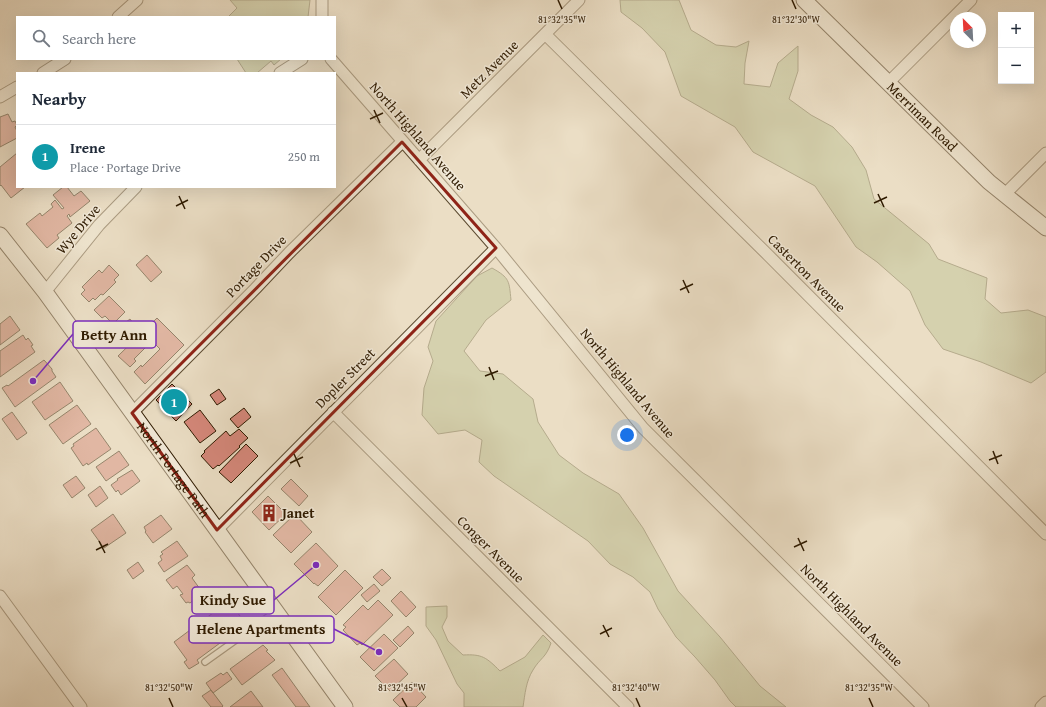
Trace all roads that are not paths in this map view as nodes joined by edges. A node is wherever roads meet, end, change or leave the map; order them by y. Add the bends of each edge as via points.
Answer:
1 (137, 0) edge
2 (322, 0) edge
3 (579, 0) edge
4 (804, 0) edge
5 (971, 0) edge
6 (119, 16) edge
7 (322, 16) edge
8 (545, 34) junction
9 (63, 60) edge
10 (300, 60) edge
11 (332, 60) edge
12 (45, 72) edge
13 (282, 72) edge
14 (888, 83) junction
15 (16, 88) edge
16 (0, 97) edge
17 (402, 142) junction
18 (1046, 153) edge
19 (419, 160) junction
20 (135, 188) edge
21 (1004, 195) junction
22 (1046, 228) edge
23 (0, 235) edge
24 (496, 248) junction
25 (45, 292) junction
26 (333, 412) junction
27 (132, 413) junction
28 (217, 530) junction
29 (1046, 534) edge
30 (0, 596) edge
31 (275, 612) junction
32 (205, 662) dead end
33 (1046, 702) edge
34 (81, 707) edge
35 (345, 707) edge
36 (628, 707) edge
37 (923, 707) edge
38 (1041, 707) edge

1 - 6 street
2 - 7 street
3 - 8 street, Metz Avenue
4 - 14 main road, Merriman Road
5 - 14 street
8 - 19 street, Metz Avenue
8 - 29 street, Casterton Avenue
9 - 12 street
10 - 13 street
11 - 17 street, North Highland Avenue
14 - 21 main road, Merriman Road
15 - 16 street
17 - 19 street, North Highland Avenue
17 - 27 street, Portage Drive
18 - 21 street
19 - 24 street, North Highland Avenue
20 - 25 street, Wye Drive via 99,225
21 - 22 main road, Merriman Road
23 - 25 main road, North Portage Path
24 - 26 street, Dopler Street
24 - 37 street, North Highland Avenue via 652,438
25 - 27 main road, North Portage Path
26 - 28 street, Dopler Street
26 - 36 street, Conger Avenue
27 - 28 main road, North Portage Path
28 - 31 main road, North Portage Path
30 - 34 street
31 - 32 lane
31 - 35 main road, North Portage Path
33 - 38 street

